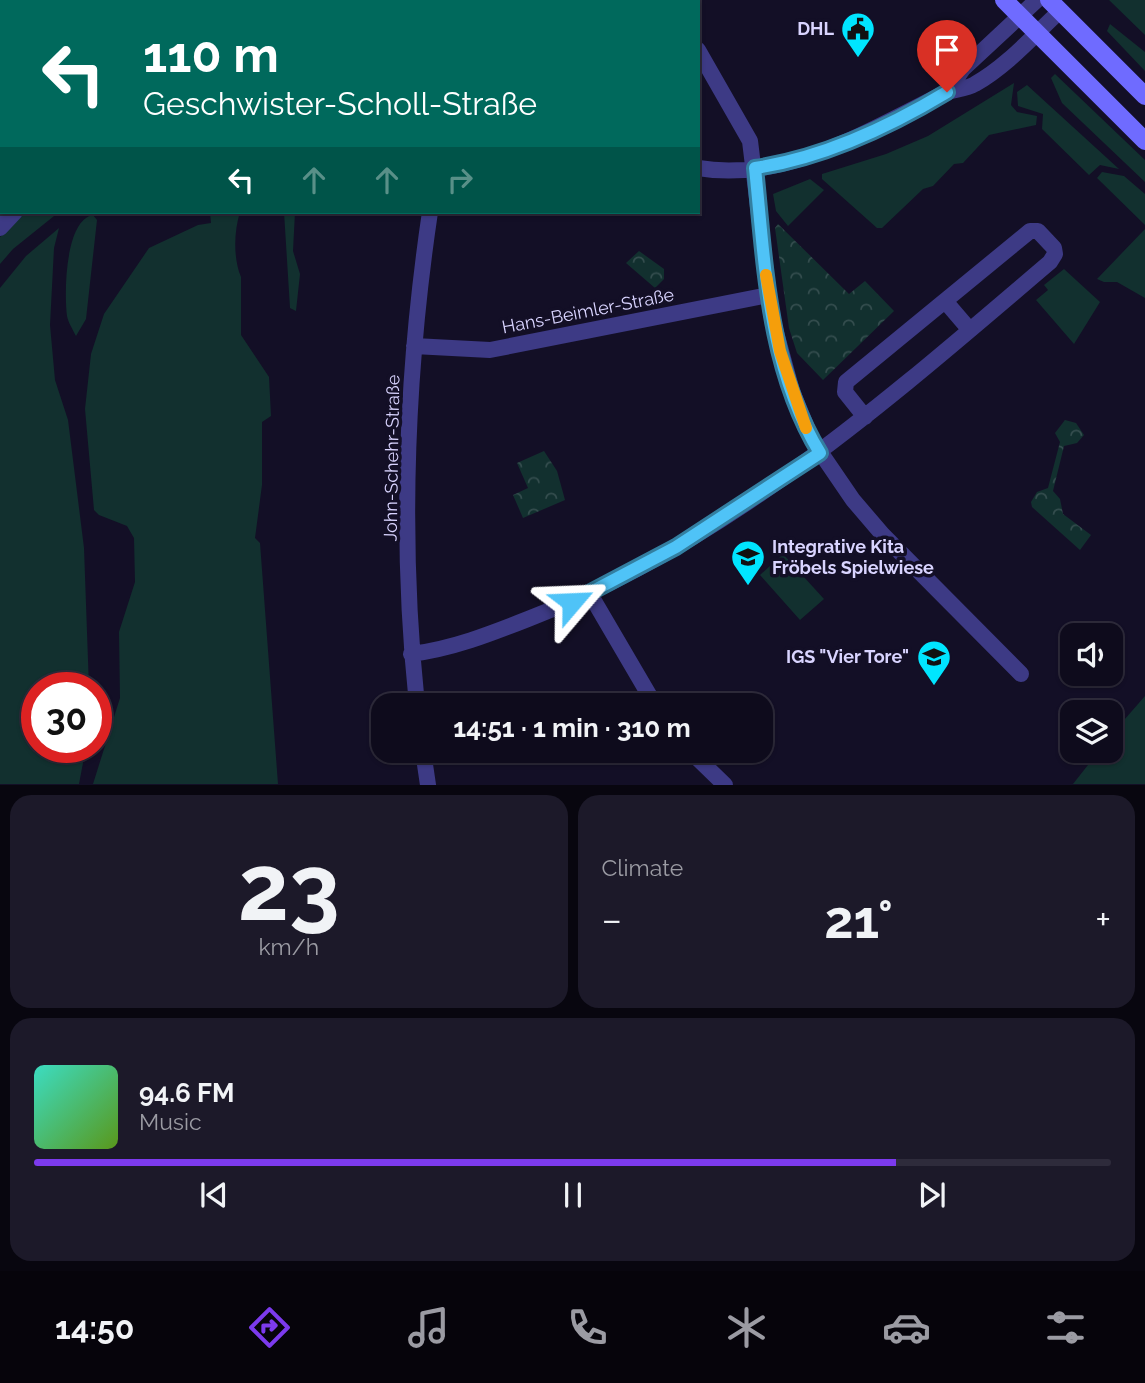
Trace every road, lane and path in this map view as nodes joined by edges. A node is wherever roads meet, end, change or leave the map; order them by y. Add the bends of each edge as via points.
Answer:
1 (1004, 0) edge
2 (1037, 0) edge
3 (1054, 5) edge
4 (1020, 18) junction
5 (1036, 34) junction
6 (700, 53) edge
7 (947, 92) junction
8 (1145, 96) edge
9 (1145, 141) edge
10 (700, 168) edge
11 (755, 168) junction
12 (13, 214) edge
13 (430, 214) edge
14 (0, 228) edge
15 (768, 295) junction
16 (945, 301) junction
17 (969, 329) junction
18 (414, 346) junction
19 (865, 417) junction
20 (820, 453) junction
21 (590, 594) junction
22 (411, 654) junction
23 (1021, 674) dead end
24 (416, 693) edge
25 (648, 693) edge
26 (425, 763) edge
27 (703, 763) edge
28 (428, 785) edge
29 (725, 785) edge

1 - 4 main road
2 - 4 street
3 - 5 street
3 - 8 main road
4 - 5 main road
4 - 7 street via 963,69
5 - 7 street via 975,85
5 - 9 main road
6 - 11 street via 745,127
7 - 11 street via 854,138 800,159
10 - 11 street
11 - 15 street
12 - 14 street
13 - 18 street, John-Schehr-Straße
15 - 18 street, Hans-Beimler-Straße via 490,350
15 - 20 street via 792,391
16 - 17 street
16 - 17 street via 1030,230 1038,231 1054,248 1050,262
16 - 19 street via 846,382 845,393
17 - 19 street
18 - 22 street, John-Schehr-Straße via 408,432
19 - 20 street
20 - 21 street via 720,521
20 - 23 street via 883,535
21 - 22 street via 451,647
21 - 25 street
22 - 24 street, John-Schehr-Straße
26 - 28 street
27 - 29 street

